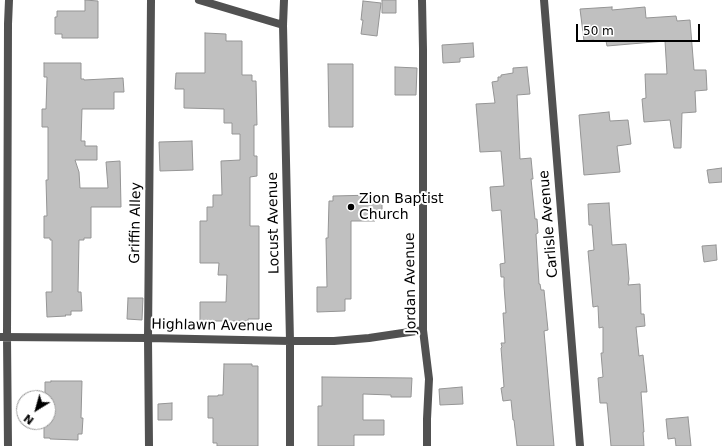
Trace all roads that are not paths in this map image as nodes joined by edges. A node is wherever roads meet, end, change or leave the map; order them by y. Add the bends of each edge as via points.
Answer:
1 (9, 0) edge
2 (151, 0) edge
3 (199, 0) edge
4 (284, 0) edge
5 (422, 0) edge
6 (544, 0) edge
7 (4, 24) edge
8 (283, 25) junction
9 (423, 330) junction
10 (3, 337) edge
11 (148, 338) junction
12 (290, 341) junction
13 (8, 446) edge
14 (149, 446) edge
15 (290, 446) edge
16 (427, 446) edge
17 (580, 446) edge

1 - 7 street
2 - 11 street, Griffin Alley
3 - 8 street
4 - 8 street, Locust Avenue
5 - 9 street, Jordan Avenue
6 - 17 street, Carlisle Avenue
7 - 10 street
8 - 12 street, Locust Avenue
9 - 12 street, Highlawn Avenue via 334,341
9 - 16 street, Jordan Avenue via 429,379
10 - 11 street, Highlawn Avenue
10 - 13 street
11 - 12 street, Highlawn Avenue
11 - 14 street, Griffin Alley
12 - 15 street, Locust Avenue

